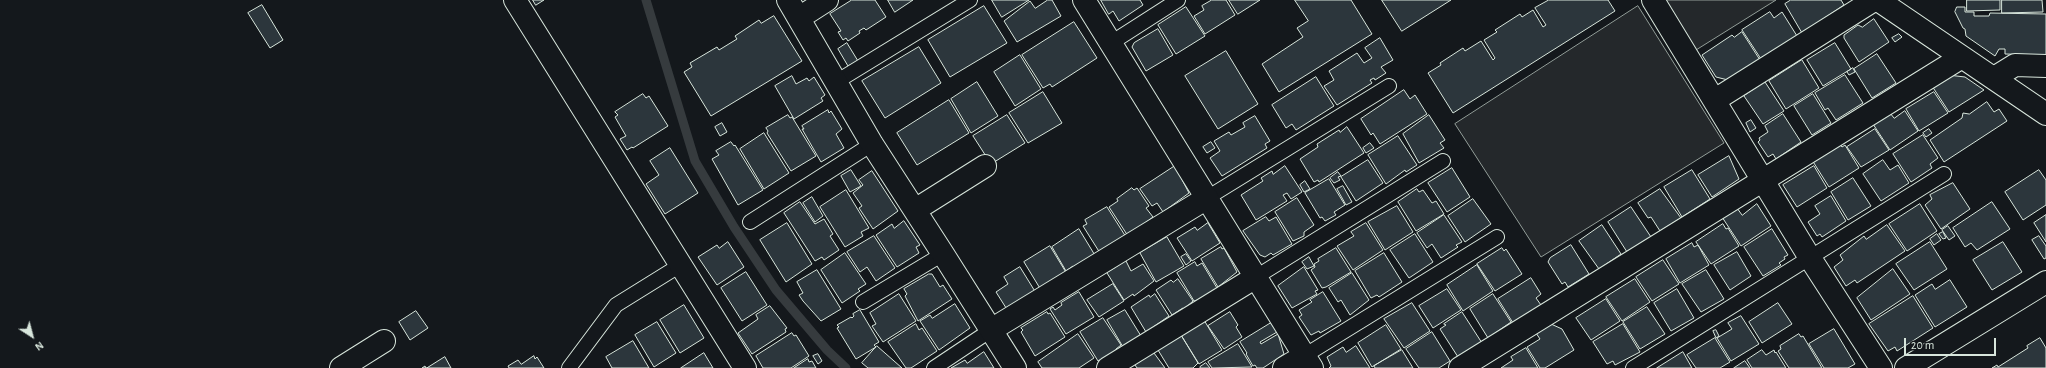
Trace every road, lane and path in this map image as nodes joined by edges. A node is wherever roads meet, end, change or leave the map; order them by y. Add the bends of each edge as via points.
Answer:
1 (515, 0) edge
2 (827, 0) edge
3 (970, 0) edge
4 (1084, 0) edge
5 (1178, 0) edge
6 (1653, 0) edge
7 (1874, 0) edge
8 (1878, 0) edge
9 (793, 9) edge
10 (1111, 43) junction
11 (1962, 57) junction
12 (2046, 66) edge
13 (1994, 78) junction
14 (836, 82) junction
15 (1389, 86) dead end
16 (1715, 100) junction
17 (2046, 114) edge
18 (872, 144) junction
19 (1443, 161) dead end
20 (985, 166) dead end
21 (1944, 174) dead end
22 (1763, 180) junction
23 (1207, 198) junction
24 (915, 210) junction
25 (750, 222) dead end
26 (1497, 237) dead end
27 (943, 254) junction
28 (1810, 258) junction
29 (682, 264) junction
30 (1256, 277) junction
31 (2046, 282) edge
32 (863, 302) dead end
33 (991, 330) junction
34 (384, 341) dead end
35 (1308, 362) edge
36 (341, 368) edge
37 (570, 368) edge
38 (746, 368) edge
39 (934, 368) edge
40 (1015, 368) edge
41 (1108, 368) edge
42 (1284, 368) edge
43 (1460, 368) edge
44 (1633, 368) edge
45 (1881, 368) edge
46 (1906, 368) edge

1 - 29 street
2 - 9 street
3 - 14 lane
4 - 10 street
5 - 10 lane
6 - 16 street
7 - 16 street
8 - 11 street
9 - 14 street
10 - 23 street
11 - 13 street
11 - 22 street
12 - 13 street via 2014,65
13 - 17 street
14 - 18 street
15 - 23 lane
16 - 22 street
18 - 24 street
18 - 25 lane
19 - 30 lane
20 - 24 street
21 - 28 lane
22 - 28 street
22 - 43 street
23 - 30 street
23 - 33 street
24 - 27 street
26 - 35 lane
27 - 32 lane
27 - 33 street
28 - 44 lane
28 - 45 street
29 - 37 lane via 616,305
29 - 38 street
30 - 35 street
30 - 41 street
31 - 46 street
33 - 39 lane
33 - 40 street
34 - 36 street
35 - 42 street

